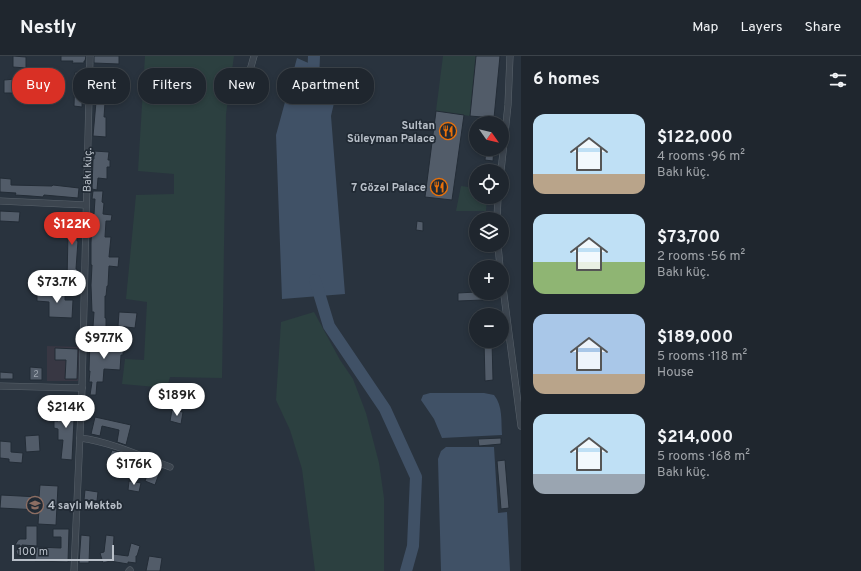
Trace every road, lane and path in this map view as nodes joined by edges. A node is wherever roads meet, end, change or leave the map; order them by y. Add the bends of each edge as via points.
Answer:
1 (90, 56) edge
2 (254, 56) edge
3 (510, 56) edge
4 (251, 68) edge
5 (502, 164) edge
6 (0, 200) edge
7 (86, 205) junction
8 (505, 300) edge
9 (0, 386) edge
10 (82, 388) junction
11 (521, 426) edge
12 (80, 438) junction
13 (170, 466) dead end
14 (74, 571) edge

1 - 7 street, Bakı küç.
2 - 4 street
3 - 5 street
6 - 7 street
7 - 10 street, Bakı küç.
8 - 11 street
9 - 10 street
10 - 12 street, Bakı küç.
12 - 13 street via 110,444
12 - 14 street, Bakı küç.

